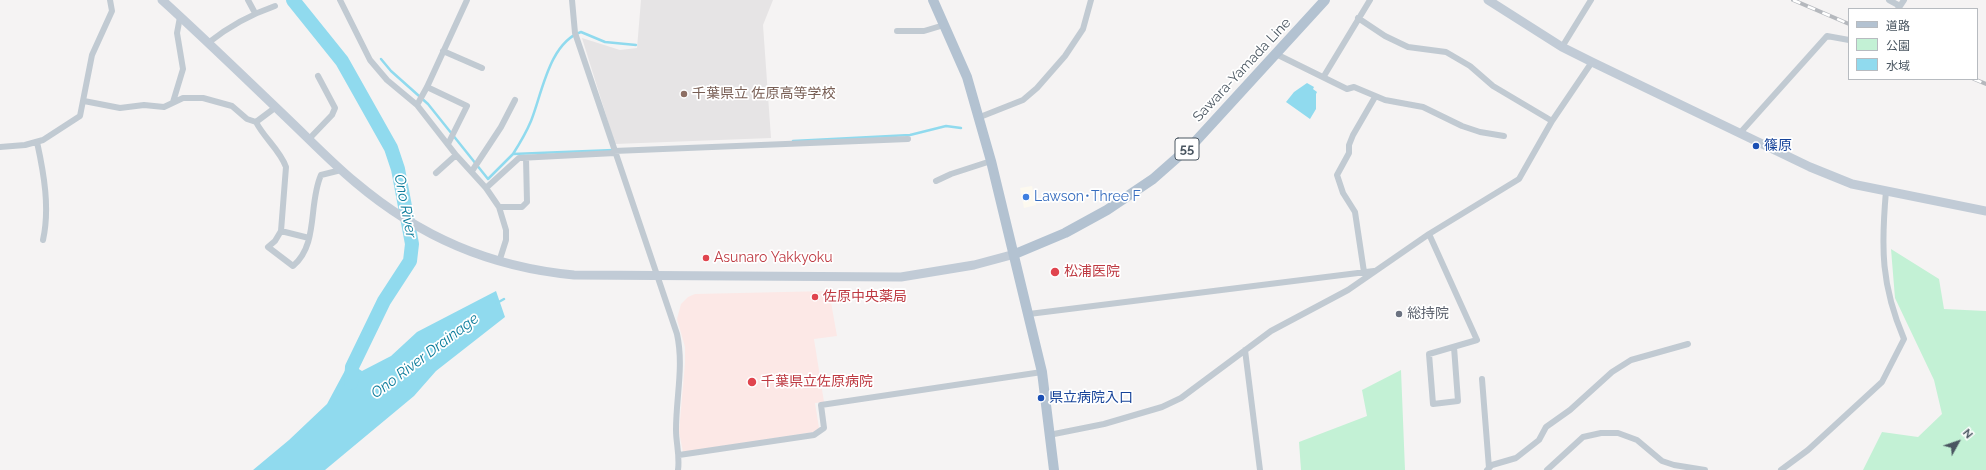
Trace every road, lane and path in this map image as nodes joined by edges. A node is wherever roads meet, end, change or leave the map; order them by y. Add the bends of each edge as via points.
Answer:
1 (110, 0) edge
2 (162, 0) edge
3 (248, 0) edge
4 (340, 0) edge
5 (467, 0) edge
6 (573, 0) edge
7 (932, 0) edge
8 (1091, 0) edge
9 (1325, 0) edge
10 (1370, 0) edge
11 (1488, 0) edge
12 (1591, 0) edge
13 (1889, 0) edge
14 (1904, 0) edge
15 (275, 6) dead end
16 (1899, 8) edge
17 (255, 13) junction
18 (180, 16) junction
19 (1358, 18) junction
20 (944, 25) junction
21 (897, 31) dead end
22 (1848, 40) edge
23 (208, 43) junction
24 (1562, 47) junction
25 (443, 51) junction
26 (1276, 54) junction
27 (1592, 62) junction
28 (482, 68) dead end
29 (318, 76) dead end
30 (1324, 76) junction
31 (427, 87) junction
32 (1375, 97) junction
33 (515, 100) dead end
34 (84, 101) junction
35 (173, 102) junction
36 (416, 104) junction
37 (276, 107) junction
38 (980, 117) junction
39 (1552, 121) junction
40 (256, 122) junction
41 (1740, 133) junction
42 (1504, 136) dead end
43 (309, 139) junction
44 (908, 139) dead end
45 (37, 142) junction
46 (448, 144) junction
47 (0, 147) edge
48 (614, 151) junction
49 (456, 155) junction
50 (526, 158) junction
51 (991, 161) junction
52 (341, 170) junction
53 (472, 171) junction
54 (436, 173) dead end
55 (936, 181) dead end
56 (486, 188) junction
57 (1886, 191) junction
58 (499, 208) junction
59 (1986, 211) edge
60 (281, 231) junction
61 (1429, 234) junction
62 (309, 238) junction
63 (43, 240) dead end
64 (1015, 254) junction
65 (499, 262) junction
66 (1376, 271) junction
67 (1364, 272) junction
68 (657, 277) junction
69 (1029, 314) junction
70 (1688, 344) dead end
71 (1454, 346) junction
72 (1245, 350) junction
73 (1042, 372) junction
74 (1482, 380) dead end
75 (1050, 435) junction
76 (679, 455) junction
77 (1488, 469) edge
78 (678, 470) edge
79 (1054, 470) edge
80 (1260, 470) edge
81 (1547, 470) edge
82 (1705, 470) edge
83 (1781, 470) edge

1 - 34 street via 112,11 92,55
2 - 18 street
3 - 17 street
4 - 36 street via 370,60 388,80
5 - 25 street
6 - 48 street via 576,34
7 - 20 main road
8 - 38 street via 1083,29 1065,56 1037,88 1023,100
9 - 26 main road, Sawara-Yamada Line / 55
10 - 19 street
11 - 24 street
12 - 24 street
13 - 16 street
14 - 16 street
15 - 17 street
17 - 23 street via 223,31
18 - 23 street
18 - 35 street via 177,33 183,69
19 - 30 street
19 - 39 street via 1405,46 1446,52 1470,66 1493,86
20 - 21 street via 924,31
20 - 38 main road via 965,72
22 - 41 street via 1827,36
23 - 37 street
24 - 27 street
25 - 28 street
25 - 31 street
26 - 30 street
26 - 64 main road, Sawara-Yamada Line / 55 via 1195,142 1153,179 1072,230
27 - 39 street
27 - 41 street
29 - 43 street via 335,108 332,115
30 - 32 street via 1347,88 1354,88
31 - 36 street
31 - 46 street via 467,106
32 - 42 street via 1423,108 1462,126
32 - 67 street via 1353,136 1349,153 1337,175 1343,193 1355,212
33 - 53 street via 501,127
34 - 35 street via 120,108 164,107
34 - 45 street via 80,116
35 - 40 street via 183,98 203,98 232,106 247,119
36 - 46 street
37 - 40 street
37 - 43 street
38 - 51 main road
39 - 61 street via 1519,179
40 - 60 street via 262,134 283,158 286,167
41 - 57 street via 1852,184
43 - 52 street
44 - 48 street
45 - 47 street
45 - 63 street via 44,177 46,225
46 - 49 street
48 - 50 street
48 - 68 street
49 - 53 street
49 - 54 street
50 - 56 street via 519,158
50 - 58 street via 527,202 522,207
51 - 55 street
51 - 64 main road
52 - 62 street via 321,175 317,184
52 - 65 street via 422,230
53 - 56 street
56 - 58 street
57 - 59 street
57 - 83 street via 1882,248 1884,276 1904,338 1882,382 1808,450
58 - 65 street via 506,230 506,240
60 - 62 street
60 - 62 street via 268,247 293,266 302,259
61 - 66 street
61 - 71 street via 1477,340
64 - 68 street via 974,265 901,277
64 - 69 main road
65 - 68 street via 552,273
66 - 67 street
66 - 72 street via 1348,290 1271,331
67 - 69 street
68 - 76 street via 677,334 680,355 676,431
69 - 73 main road
70 - 77 street via 1631,360 1612,372 1570,410 1546,427 1539,440 1516,458
71 - 71 street via 1429,354 1433,404 1458,401
72 - 75 street via 1181,398 1162,407 1104,424
72 - 80 street
73 - 75 main road
73 - 76 street via 821,405 824,428 814,435
74 - 77 street
75 - 79 main road
76 - 78 street
81 - 82 street via 1583,438 1618,433 1637,440 1662,461

